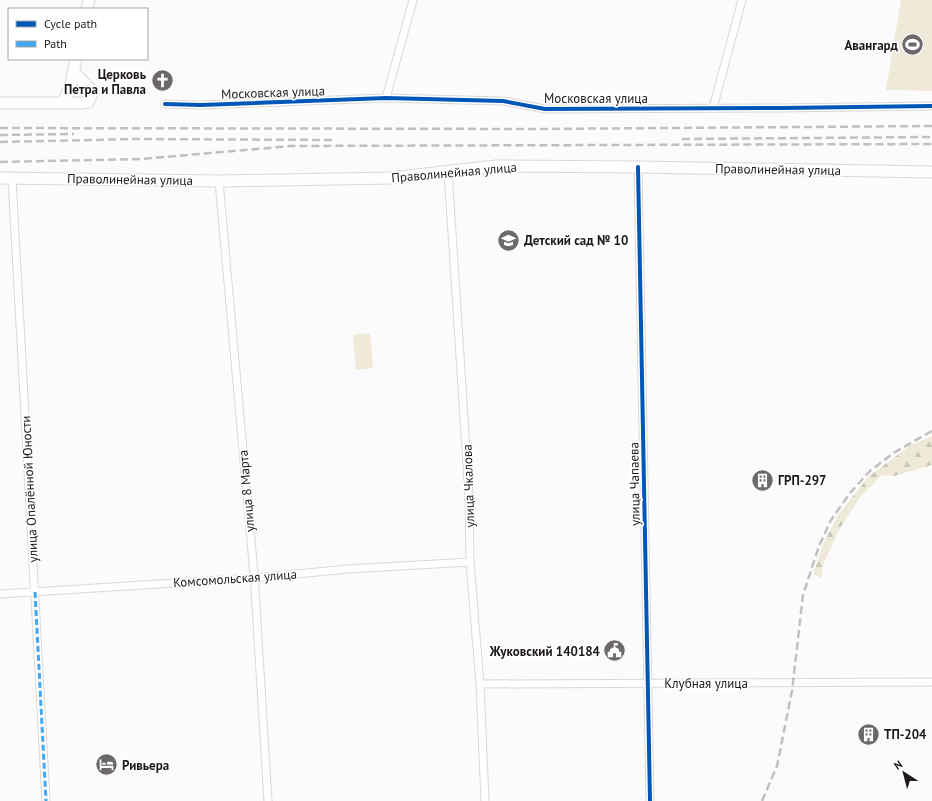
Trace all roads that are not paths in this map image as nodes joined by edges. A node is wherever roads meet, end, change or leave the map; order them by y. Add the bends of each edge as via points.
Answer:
1 (413, 0) edge
2 (742, 0) edge
3 (76, 60) edge
4 (74, 72) junction
5 (386, 98) junction
6 (0, 103) edge
7 (62, 103) junction
8 (165, 104) dead end
9 (932, 106) edge
10 (713, 108) junction
11 (638, 166) junction
12 (448, 171) junction
13 (932, 172) edge
14 (0, 178) edge
15 (12, 178) junction
16 (219, 181) junction
17 (470, 562) junction
18 (254, 578) junction
19 (35, 592) junction
20 (0, 594) edge
21 (932, 682) edge
22 (648, 683) junction
23 (480, 684) junction
24 (46, 801) edge
25 (268, 801) edge
26 (485, 801) edge
27 (650, 801) edge

1 - 5 street
2 - 10 street
3 - 4 main road
4 - 7 main road via 70,88
4 - 7 main road via 90,89 91,96 85,103
5 - 8 street, Московская улица
5 - 10 street, Московская улица via 502,100 545,109
6 - 7 main road
9 - 10 street, Московская улица
11 - 12 main road, Праволинейная улица via 496,166
11 - 13 main road, Праволинейная улица
11 - 22 street, улица Чапаева
12 - 16 main road, Праволинейная улица via 390,178
12 - 17 street, улица Чкалова via 469,495
14 - 15 main road, Праволинейная улица
15 - 16 main road, Праволинейная улица
15 - 19 street, улица Опалённой Юности
16 - 18 street, улица 8 Марта
17 - 18 street, Комсомольская улица via 348,569
17 - 23 street, улица Чкалова
18 - 19 street, Комсомольская улица
18 - 25 street, улица 8 Марта
19 - 20 street, Комсомольская улица
19 - 24 street, улица Опалённой Юности
21 - 22 street, Клубная улица
22 - 23 street, Клубная улица
22 - 27 street, улица Чапаева
23 - 26 street, улица Чкалова

